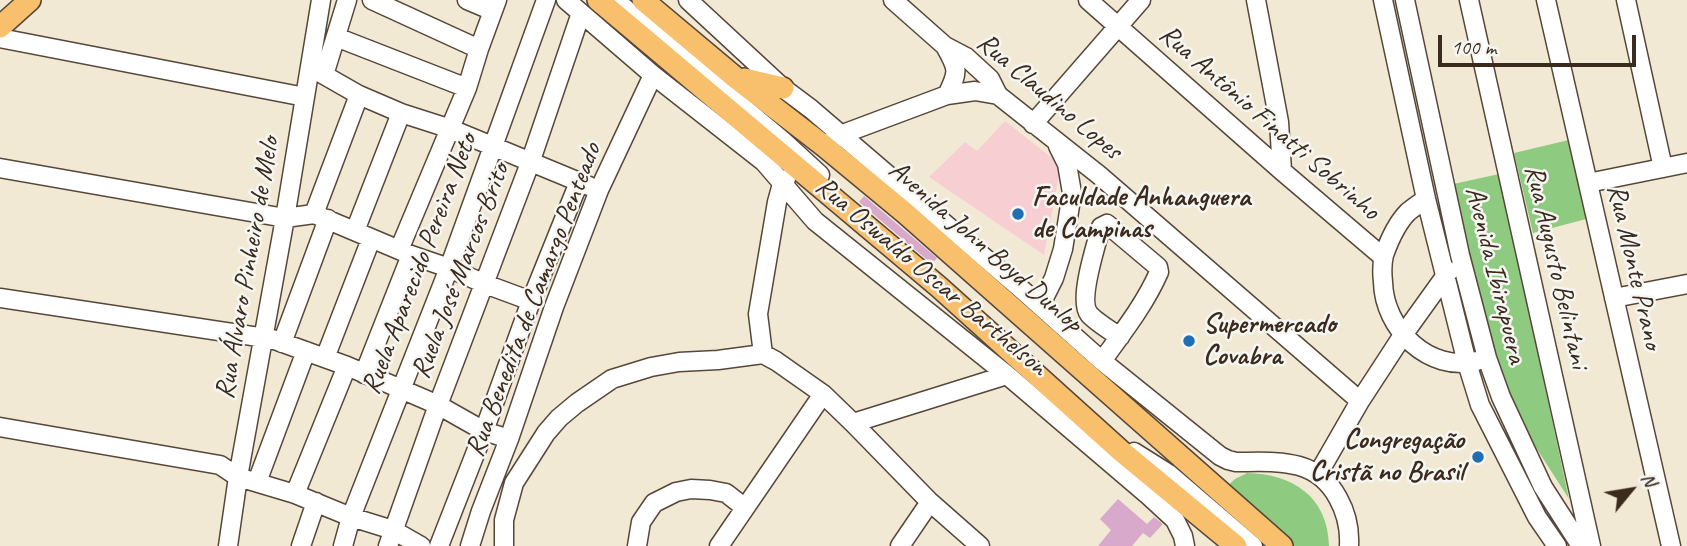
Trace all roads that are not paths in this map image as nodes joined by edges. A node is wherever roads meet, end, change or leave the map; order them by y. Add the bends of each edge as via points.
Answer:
1 (30, 0) edge
2 (321, 0) edge
3 (347, 0) edge
4 (372, 0) edge
5 (467, 0) edge
6 (547, 0) edge
7 (566, 0) edge
8 (598, 0) edge
9 (615, 0) edge
10 (631, 0) edge
11 (643, 0) edge
12 (688, 0) edge
13 (893, 0) edge
14 (1088, 0) edge
15 (1141, 0) edge
16 (1256, 0) edge
17 (1383, 0) edge
18 (1405, 0) edge
19 (1469, 0) edge
20 (1546, 0) edge
21 (1626, 0) edge
22 (495, 5) edge
23 (581, 13) junction
24 (1119, 26) junction
25 (0, 27) edge
26 (336, 37) junction
27 (0, 38) edge
28 (945, 46) junction
29 (479, 50) junction
30 (317, 71) junction
31 (653, 75) junction
32 (736, 78) junction
33 (467, 88) junction
34 (783, 88) junction
35 (359, 95) junction
36 (947, 95) junction
37 (998, 95) junction
38 (305, 97) junction
39 (401, 113) junction
40 (1033, 124) junction
41 (451, 129) junction
42 (1056, 141) junction
43 (493, 147) junction
44 (816, 152) junction
45 (530, 163) junction
46 (1687, 163) edge
47 (0, 168) edge
48 (1663, 168) junction
49 (1282, 171) junction
50 (1099, 174) junction
51 (579, 182) junction
52 (1588, 183) junction
53 (782, 184) junction
54 (599, 190) junction
55 (1072, 193) junction
56 (1426, 199) junction
57 (321, 216) junction
58 (285, 218) junction
59 (363, 235) junction
60 (405, 252) junction
61 (1460, 255) junction
62 (1384, 257) junction
63 (449, 268) junction
64 (1444, 278) junction
65 (485, 284) junction
66 (1687, 284) edge
67 (0, 298) edge
68 (1614, 298) junction
69 (531, 300) junction
70 (1040, 306) junction
71 (1403, 335) junction
72 (1120, 337) junction
73 (262, 338) junction
74 (282, 343) junction
75 (306, 351) junction
76 (762, 354) junction
77 (325, 358) junction
78 (1488, 358) junction
79 (1102, 361) junction
80 (1467, 363) junction
81 (356, 370) junction
82 (1007, 374) junction
83 (401, 389) junction
84 (823, 394) junction
85 (1360, 401) junction
86 (438, 405) junction
87 (853, 423) junction
88 (0, 427) edge
89 (484, 431) junction
90 (509, 439) junction
91 (1318, 474) junction
92 (238, 477) junction
93 (257, 482) junction
94 (295, 494) junction
95 (316, 502) junction
96 (930, 502) junction
97 (744, 507) junction
98 (481, 511) junction
99 (351, 517) junction
100 (390, 538) edge
101 (440, 543) edge
102 (228, 546) edge
103 (301, 546) edge
104 (343, 546) edge
105 (421, 546) edge
106 (470, 546) edge
107 (504, 546) edge
108 (637, 546) edge
109 (719, 546) edge
110 (900, 546) edge
111 (980, 546) edge
112 (1185, 546) edge
113 (1236, 546) edge
114 (1253, 546) edge
115 (1270, 546) edge
116 (1282, 546) edge
117 (1349, 546) edge
118 (1558, 546) edge
119 (1581, 546) edge
120 (1591, 546) edge
121 (1671, 546) edge

1 - 25 main road
2 - 30 street, Rua Álvaro Pinheiro de Melo
3 - 26 street
4 - 29 street
5 - 22 street
6 - 43 street, Ruela Aparecido Pereira Neto
7 - 23 street, Rua Oswaldo Oscar Barthelson
8 - 44 main road, Avenida John Boyd Dunlop
9 - 44 street
10 - 44 street
11 - 32 main road, Avenida John Boyd Dunlop
12 - 34 street
13 - 28 street, Rua Claudino Lopes
14 - 24 street, Rua Antônio Finatti Sobrinho
15 - 24 street
16 - 49 street via 1279,122
17 - 56 street, Avenida Ibirapuera
18 - 61 street, Avenida Ibirapuera
19 - 120 street, Rua Augusto Belintani
20 - 52 street, Rua Monte Prano
21 - 48 street
22 - 29 street
23 - 31 street, Rua Oswaldo Oscar Barthelson
23 - 45 street, Ruela José Marcos Brito
24 - 40 street
24 - 49 street, Rua Antônio Finatti Sobrinho
26 - 30 street
26 - 33 street
27 - 38 street
28 - 36 street via 956,78
28 - 37 street, Rua Claudino Lopes via 966,57 990,79
29 - 33 street
30 - 35 street
30 - 38 street, Rua Álvaro Pinheiro de Melo
31 - 53 street, Rua Oswaldo Oscar Barthelson via 764,162
31 - 54 street, Rua Benedita de Camargo Penteado
32 - 34 main road
32 - 44 main road, Avenida John Boyd Dunlop
33 - 41 street
34 - 44 street via 811,109
35 - 39 street
35 - 57 street
36 - 37 street via 975,91
36 - 44 street
37 - 40 street, Rua Claudino Lopes
38 - 58 street, Rua Álvaro Pinheiro de Melo
39 - 41 street
39 - 59 street
40 - 42 street, Rua Claudino Lopes
41 - 43 street
41 - 60 street
42 - 50 street, Rua Claudino Lopes
42 - 55 street via 1068,164
43 - 45 street
43 - 63 street, Ruela Aparecido Pereira Neto
44 - 53 street
44 - 70 street
44 - 113 main road, Avenida John Boyd Dunlop via 846,207 1121,451
44 - 114 street via 853,207 990,322 1050,382 1127,448 1169,474
44 - 115 street via 942,254
44 - 116 main road, Avenida John Boyd Dunlop via 905,213
45 - 51 street
45 - 65 street, Ruela José Marcos Brito
46 - 48 street
47 - 58 street
48 - 52 street
49 - 62 street, Rua Antônio Finatti Sobrinho
50 - 55 street via 1084,179
50 - 85 street, Rua Claudino Lopes
51 - 54 street
51 - 69 street
52 - 68 street, Rua Monte Prano
53 - 76 street via 758,314
53 - 82 street, Rua Oswaldo Oscar Barthelson via 816,221
54 - 90 street, Rua Benedita de Camargo Penteado
55 - 70 street via 1063,249
56 - 62 street, Rua Antônio Finatti Sobrinho via 1398,226
56 - 64 street, Avenida Ibirapuera
57 - 58 street
57 - 59 street
57 - 74 street
58 - 73 street, Rua Álvaro Pinheiro de Melo
59 - 60 street
59 - 77 street
60 - 63 street
60 - 81 street
61 - 64 street
61 - 78 street, Avenida Ibirapuera
62 - 71 street, Rua Antônio Finatti Sobrinho via 1386,304
63 - 65 street
63 - 83 street, Ruela Aparecido Pereira Neto
64 - 71 street
64 - 80 street, Avenida Ibirapuera
65 - 69 street
65 - 86 street, Ruela José Marcos Brito
66 - 68 street
67 - 73 street
68 - 121 street, Rua Monte Prano
69 - 89 street
70 - 79 street
71 - 80 street via 1420,351 1443,361
71 - 85 street
72 - 72 street via 1159,272 1107,224 1101,228 1094,251 1084,304 1089,314
72 - 79 street
73 - 74 street
73 - 92 street, Rua Álvaro Pinheiro de Melo
74 - 75 street
75 - 77 street
75 - 93 street
76 - 84 street
76 - 107 street via 651,368 612,379 577,403 546,433 514,483 504,520
77 - 81 street
78 - 80 street
78 - 119 street, Avenida Ibirapuera via 1543,488
79 - 91 street via 1220,456 1236,462 1284,462
80 - 118 street, Avenida Ibirapuera via 1480,405 1537,517
81 - 83 street
81 - 94 street
82 - 87 street
82 - 112 street, Rua Oswaldo Oscar Barthelson via 1169,513
83 - 86 street
83 - 99 street, Ruela Aparecido Pereira Neto
84 - 87 street
84 - 97 street
85 - 91 street
86 - 89 street
86 - 100 street, Ruela José Marcos Brito
87 - 96 street
88 - 92 street via 220,465
89 - 90 street
89 - 101 street
90 - 98 street, Rua Benedita de Camargo Penteado
91 - 117 street via 1335,491 1346,512
92 - 93 street
92 - 102 street, Rua Álvaro Pinheiro de Melo
93 - 94 street
94 - 95 street
95 - 99 street
95 - 103 street
96 - 110 street
96 - 111 street
97 - 108 street via 726,493 676,492 654,503 640,522
97 - 109 street
98 - 101 street via 462,521
98 - 106 street, Rua Benedita de Camargo Penteado
99 - 100 street
99 - 104 street, Ruela Aparecido Pereira Neto
100 - 105 street

